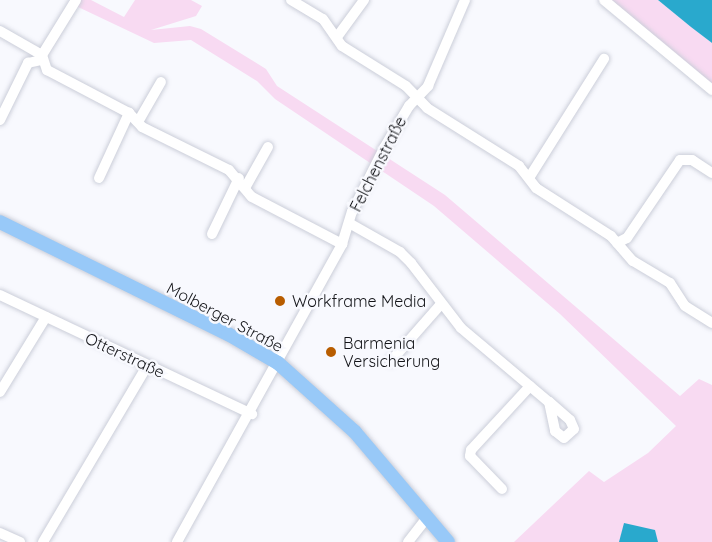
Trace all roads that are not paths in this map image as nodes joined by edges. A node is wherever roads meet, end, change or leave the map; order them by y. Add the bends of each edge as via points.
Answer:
1 (76, 0) edge
2 (291, 0) edge
3 (364, 0) edge
4 (465, 0) edge
5 (604, 0) edge
6 (0, 30) edge
7 (337, 37) junction
8 (41, 57) junction
9 (604, 59) dead end
10 (161, 82) dead end
11 (712, 90) edge
12 (417, 98) junction
13 (129, 113) junction
14 (0, 120) edge
15 (138, 122) junction
16 (268, 147) dead end
17 (712, 173) edge
18 (99, 178) dead end
19 (238, 178) junction
20 (529, 178) junction
21 (245, 188) junction
22 (0, 222) edge
23 (350, 223) junction
24 (212, 234) dead end
25 (617, 243) junction
26 (342, 244) junction
27 (0, 295) edge
28 (441, 304) junction
29 (46, 317) junction
30 (712, 323) edge
31 (391, 361) dead end
32 (278, 363) junction
33 (147, 366) junction
34 (530, 386) junction
35 (0, 392) edge
36 (549, 402) dead end
37 (252, 414) junction
38 (502, 489) dead end
39 (426, 519) junction
40 (0, 533) edge
41 (20, 542) edge
42 (43, 542) edge
43 (177, 542) edge
44 (408, 542) edge
45 (448, 542) edge

1 - 8 street
2 - 7 street via 323,19
3 - 7 street
4 - 12 street, Felchenstraße via 428,86
5 - 11 street
6 - 8 street
7 - 12 street via 342,46 406,86
8 - 13 street via 47,70
8 - 14 street via 28,63
9 - 20 street
10 - 15 street
12 - 20 street via 519,166
12 - 23 street, Felchenstraße via 375,164
13 - 15 street
13 - 18 street
15 - 19 street
16 - 21 street
17 - 25 street via 692,160 680,160 627,238
19 - 21 street
19 - 24 street
20 - 25 street via 536,188
21 - 26 street via 252,197
22 - 32 main road, Molberger Straße via 228,334
23 - 26 street, Felchenstraße
23 - 28 street via 400,252
25 - 30 street via 633,261 670,283 686,306
26 - 32 street, Felchenstraße
27 - 29 street, Otterstraße
28 - 31 street
28 - 34 street via 461,328
29 - 33 street, Otterstraße
29 - 35 street
32 - 37 street, Felchenstraße
32 - 39 main road, Molberger Straße via 355,432
33 - 37 street, Otterstraße
33 - 42 street
34 - 36 street
34 - 38 street via 471,450 470,456
37 - 43 street, Felchenstraße
39 - 44 street
39 - 45 main road, Molberger Straße
40 - 41 street

